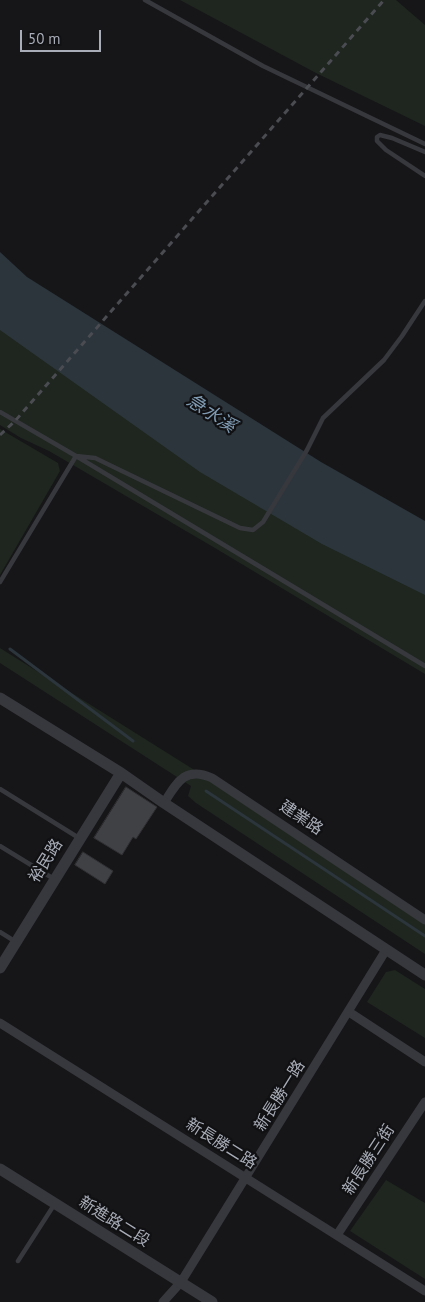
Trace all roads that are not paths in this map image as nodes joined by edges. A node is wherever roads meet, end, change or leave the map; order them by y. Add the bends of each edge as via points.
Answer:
1 (145, 0) edge
2 (425, 144) edge
3 (425, 152) edge
4 (425, 176) edge
5 (425, 301) edge
6 (0, 412) edge
7 (76, 456) junction
8 (0, 582) edge
9 (425, 666) edge
10 (0, 698) edge
11 (121, 773) junction
12 (0, 789) edge
13 (164, 803) junction
14 (79, 838) junction
15 (0, 846) edge
16 (54, 880) junction
17 (425, 920) edge
18 (0, 932) edge
19 (16, 942) junction
20 (386, 950) junction
21 (0, 968) edge
22 (425, 975) edge
23 (349, 1012) junction
24 (0, 1023) edge
25 (425, 1062) edge
26 (425, 1102) edge
27 (0, 1169) edge
28 (246, 1178) junction
29 (55, 1204) junction
30 (337, 1235) junction
31 (18, 1261) dead end
32 (181, 1282) junction
33 (425, 1291) edge
34 (163, 1302) edge
35 (212, 1302) edge

1 - 2 lane via 263,66
3 - 4 lane via 384,135 377,137 386,150
5 - 7 lane via 384,360 323,418 278,500 254,530 240,528 95,458
6 - 7 lane
7 - 8 lane
7 - 9 lane
10 - 11 street
11 - 13 street
11 - 14 street, 裕民路
12 - 14 lane
13 - 17 street, 建業路 via 182,778 201,773
13 - 20 street
14 - 16 street, 裕民路
15 - 16 lane
16 - 19 street, 裕民路
18 - 19 lane
19 - 21 street, 裕民路
20 - 22 street
20 - 23 street, 新長勝一路
23 - 25 street
23 - 28 street, 新長勝一路
24 - 28 street, 新長勝二路
26 - 30 street, 新長勝三街
27 - 29 street, 新進路二段
28 - 30 street, 新長勝二路
28 - 32 street, 新長勝一路
29 - 31 lane
29 - 32 street, 新進路二段
30 - 33 street, 新長勝二路
32 - 34 street, 新長勝一路
32 - 35 street, 新進路二段

